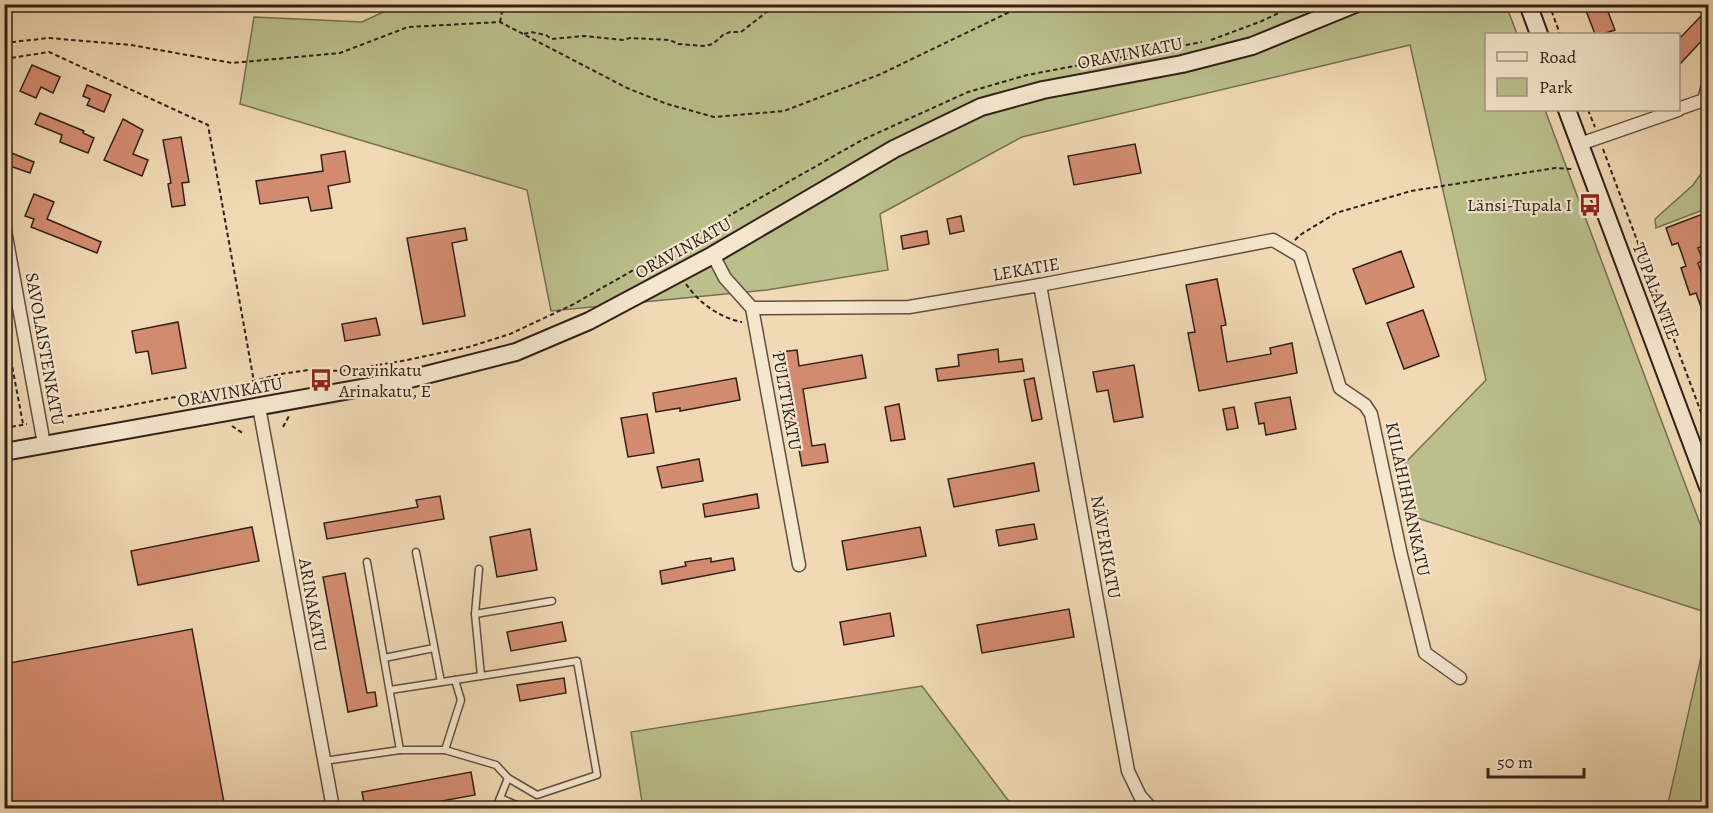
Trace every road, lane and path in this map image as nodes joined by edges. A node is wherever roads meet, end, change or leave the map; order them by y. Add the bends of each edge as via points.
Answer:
1 (512, 4) edge
2 (777, 4) edge
3 (1026, 4) edge
4 (1297, 4) edge
5 (1355, 4) edge
6 (1528, 4) edge
7 (1549, 4) edge
8 (500, 22) junction
9 (1539, 33) edge
10 (1560, 33) edge
11 (523, 34) junction
12 (4, 43) edge
13 (4, 59) edge
14 (1708, 85) edge
15 (1706, 103) edge
16 (1680, 109) edge
17 (1567, 111) edge
18 (1588, 111) edge
19 (1672, 111) edge
20 (1599, 137) junction
21 (1580, 144) junction
22 (1576, 169) dead end
23 (4, 225) edge
24 (1287, 249) junction
25 (666, 251) junction
26 (713, 255) junction
27 (1300, 256) joint
28 (679, 274) junction
29 (1040, 285) junction
30 (752, 308) junction
31 (755, 322) junction
32 (4, 323) edge
33 (255, 381) junction
34 (259, 407) junction
35 (289, 416) dead end
36 (39, 421) junction
37 (23, 424) junction
38 (232, 426) dead end
39 (4, 428) edge
40 (283, 428) dead end
41 (1708, 431) edge
42 (244, 434) dead end
43 (44, 444) junction
44 (4, 452) edge
45 (1708, 487) edge
46 (416, 552) dead end
47 (367, 562) dead end
48 (799, 565) dead end
49 (478, 569) dead end
50 (552, 601) dead end
51 (475, 614) junction
52 (435, 648) junction
53 (384, 658) junction
54 (481, 676) junction
55 (1460, 678) dead end
56 (455, 680) junction
57 (441, 682) junction
58 (390, 690) junction
59 (400, 750) junction
60 (445, 750) junction
61 (324, 761) junction
62 (508, 778) junction
63 (500, 798) junction
64 (333, 808) edge
65 (496, 808) edge
66 (523, 808) edge
67 (1151, 808) edge

1 - 8 path via 502,12
2 - 11 path via 741,32 730,32 705,46 670,40 584,36 551,39 531,32
3 - 11 path via 881,74 784,111 714,117 627,88
4 - 25 path via 1208,41 1027,75 968,92 862,140
5 - 26 street, ORAVINKATU via 1252,46 981,107 894,149
6 - 9 street
7 - 10 path
8 - 11 path
8 - 12 path via 408,27 340,53 232,63 131,45 49,38
13 - 33 path via 50,52 208,125
14 - 15 street
15 - 16 street
17 - 21 street, TUPALANTIE
18 - 20 path
19 - 20 street
20 - 21 street
20 - 41 path
21 - 45 street, TUPALANTIE
22 - 24 path via 1555,168 1411,190 1336,213 1300,235
23 - 36 street, SAVOLAISTENKATU
24 - 27 street, LEKATIE
24 - 29 street, LEKATIE via 1273,240
25 - 28 path
25 - 33 path via 572,305 510,334 470,347 402,362 342,371 309,370
26 - 28 street, ORAVINKATU
26 - 30 street, PULTTIKATU via 725,278
27 - 55 street, KIILAHIHNANKATU via 1340,388 1365,405 1371,414 1425,653
28 - 31 path via 698,298 723,316
28 - 34 street, ORAVINKATU via 589,321 516,352 406,380
29 - 30 street, LEKATIE via 909,307
29 - 67 street, NÄVERIKATU via 1128,771 1140,796
30 - 31 street, PULTTIKATU
31 - 48 street, PULTTIKATU
32 - 37 path
33 - 34 path
33 - 36 path
34 - 43 street, ORAVINKATU
34 - 61 street, ARINAKATU
35 - 40 path
36 - 37 path
36 - 43 street, SAVOLAISTENKATU
37 - 39 path
38 - 42 path
43 - 44 street, ORAVINKATU
46 - 52 lane
47 - 53 lane
49 - 51 lane
50 - 51 lane
51 - 54 lane
52 - 53 lane
52 - 57 lane
53 - 58 lane
54 - 56 lane
54 - 62 lane via 577,661 597,775 537,795
56 - 57 lane
56 - 60 lane via 461,700
57 - 58 lane
58 - 59 lane
59 - 60 lane
59 - 61 lane
60 - 62 lane via 496,765
61 - 64 street, ARINAKATU
62 - 63 lane
63 - 65 lane
63 - 66 lane

